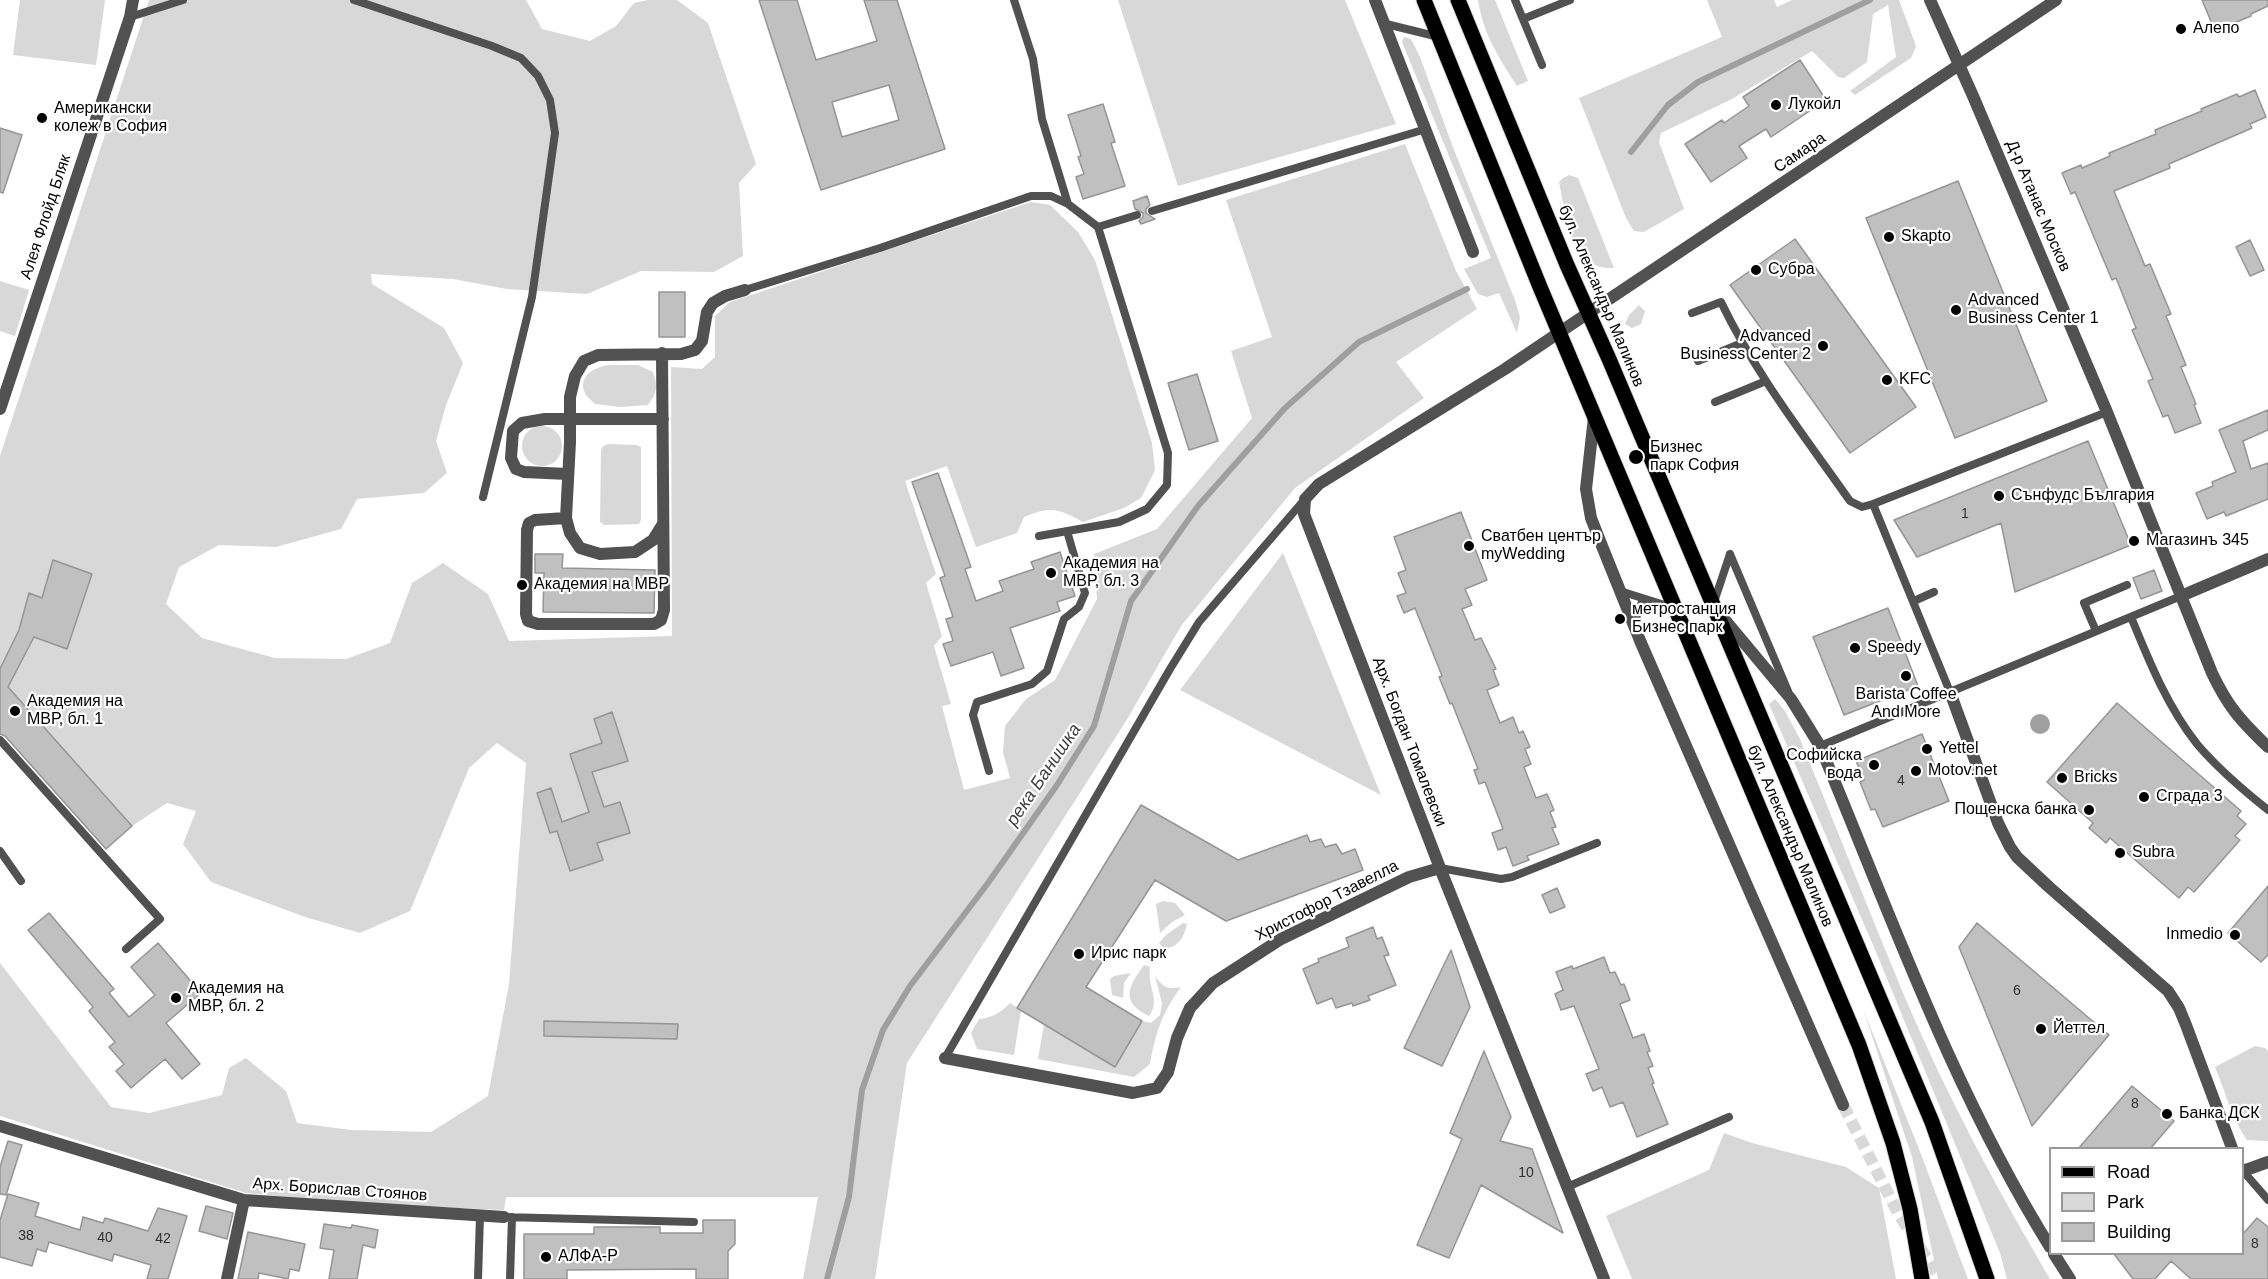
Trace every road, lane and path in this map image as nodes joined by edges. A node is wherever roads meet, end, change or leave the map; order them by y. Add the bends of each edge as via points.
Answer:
1 (133, 0) edge
2 (183, 0) edge
3 (354, 0) edge
4 (1014, 0) edge
5 (1375, 0) edge
6 (1424, 0) edge
7 (1458, 0) edge
8 (1467, 0) edge
9 (1515, 0) edge
10 (1570, 0) edge
11 (1930, 0) edge
12 (2056, 0) edge
13 (130, 17) junction
14 (1523, 19) junction
15 (1386, 24) junction
16 (1469, 27) junction
17 (1439, 37) junction
18 (1542, 65) dead end
19 (1958, 65) junction
20 (1426, 129) junction
21 (1068, 204) junction
22 (1152, 211) dead end
23 (1137, 215) dead end
24 (1098, 227) junction
25 (1473, 252) dead end
26 (745, 290) joint
27 (1589, 313) junction
28 (1692, 314) dead end
29 (1560, 332) junction
30 (1742, 343) junction
31 (663, 353) junction
32 (1698, 361) dead end
33 (1766, 381) junction
34 (1715, 402) dead end
35 (0, 409) edge
36 (2108, 412) junction
37 (1595, 416) junction
38 (570, 419) junction
39 (663, 419) junction
40 (568, 474) junction
41 (483, 496) dead end
42 (1305, 499) junction
43 (1873, 504) junction
44 (566, 519) junction
45 (663, 524) junction
46 (1067, 531) junction
47 (1039, 536) dead end
48 (2268, 559) edge
49 (2127, 585) dead end
50 (1620, 591) junction
51 (1934, 592) dead end
52 (2181, 596) junction
53 (1642, 599) junction
54 (1914, 601) junction
55 (1713, 605) junction
56 (1674, 608) junction
57 (2131, 617) junction
58 (1634, 625) junction
59 (2096, 631) junction
60 (1950, 692) junction
61 (1791, 699) junction
62 (0, 740) edge
63 (1820, 746) junction
64 (2268, 747) edge
65 (989, 771) dead end
66 (2268, 810) edge
67 (1597, 843) dead end
68 (0, 851) edge
69 (1440, 868) junction
70 (21, 881) dead end
71 (126, 949) dead end
72 (945, 1058) joint
73 (1843, 1105) tunnel mouth
74 (1729, 1118) dead end
75 (0, 1126) edge
76 (2231, 1147) edge
77 (2268, 1162) edge
78 (2244, 1170) edge
79 (2244, 1171) edge
80 (1567, 1187) junction
81 (244, 1200) junction
82 (2268, 1200) edge
83 (480, 1216) junction
84 (508, 1217) junction
85 (694, 1222) dead end
86 (2049, 1246) edge
87 (2055, 1255) edge
88 (226, 1279) edge
89 (478, 1279) edge
90 (510, 1279) edge
91 (1603, 1279) edge
92 (1922, 1279) edge
93 (1987, 1279) edge
94 (2070, 1279) edge

1 - 13 street, Алея Флойд Бляк
2 - 13 lane
3 - 41 lane via 521,58 538,76 550,100 555,133 532,297
4 - 21 lane via 1033,59 1042,119
5 - 15 street
6 - 17 main road, бул. Александър Малинов
7 - 16 main road, бул. Александър Малинов
8 - 16 lane
9 - 14 lane
10 - 14 lane
11 - 19 street, Д-р Атанас Москов
12 - 19 street, Самара
13 - 35 street, Алея Флойд Бляк
14 - 18 lane
15 - 17 lane
15 - 20 street
16 - 27 main road, бул. Александър Малинов
17 - 29 main road, бул. Александър Малинов
19 - 27 street, Самара
19 - 36 street, Д-р Атанас Москов
20 - 22 lane
20 - 25 street
21 - 24 lane
21 - 26 lane via 1051,196 1031,196
23 - 24 lane
24 - 46 lane via 1168,453 1167,484 1147,509 1119,522
26 - 31 street via 712,303 702,341 695,350
27 - 29 street, Самара
27 - 55 main road, бул. Александър Малинов
28 - 30 lane via 1721,302
29 - 37 main road, бул. Александър Малинов
29 - 42 street via 1319,484
30 - 32 lane
30 - 33 lane
31 - 38 street via 598,355 584,361 575,376
31 - 39 street
33 - 34 lane
33 - 43 lane via 1850,501 1862,507
36 - 43 lane
36 - 52 street, Д-р Атанас Москов
37 - 50 street, бул. Александър Малинов via 1586,489 1591,518
37 - 56 main road, бул. Александър Малинов
38 - 39 street
38 - 40 street
38 - 40 street via 522,423 513,431 511,458 516,469 524,472
39 - 45 street
40 - 44 street
42 - 69 street, Арх. Богдан Томалевски via 1309,531
42 - 72 lane via 1199,622
43 - 54 lane
44 - 45 street via 580,548 600,554 635,552 653,540
44 - 45 street via 529,523 528,621 654,624 661,620
46 - 47 lane
46 - 65 lane via 1085,593 1079,607 1064,619 1047,671 1032,684 977,702 973,715
48 - 52 street
49 - 59 lane via 2084,603
50 - 53 lane
50 - 58 street, бул. Александър Малинов
51 - 54 lane
52 - 57 lane
52 - 64 street, Д-р Атанас Москов via 2226,702
53 - 56 lane
53 - 58 lane
54 - 60 lane
55 - 61 street, бул. Александър Малинов
55 - 61 lane via 1730,554
55 - 93 main road, бул. Александър Малинов via 1932,1122
56 - 92 main road, бул. Александър Малинов via 1859,1045 1893,1143
57 - 59 lane
57 - 66 lane via 2160,684 2197,743
58 - 73 street, бул. Александър Малинов
59 - 60 lane
60 - 63 lane
60 - 76 street via 2010,847 2049,887 2168,991 2186,1025
61 - 63 street, бул. Александър Малинов
62 - 71 lane via 160,919
63 - 86 street, бул. Александър Малинов via 1971,1104
67 - 69 lane via 1501,879
68 - 70 lane
69 - 72 street, Христофор Тзавелла via 1409,877 1281,939 1213,983 1190,1008 1168,1072 1156,1088 1133,1093
69 - 80 street, Арх. Богдан Томалевски
74 - 80 lane
75 - 81 street, Арх. Борислав Стоянов
77 - 78 street
79 - 82 lane
80 - 91 street, Арх. Богдан Томалевски
81 - 83 street, Арх. Борислав Стоянов
81 - 88 street
83 - 84 street, Арх. Борислав Стоянов
83 - 89 lane
84 - 85 lane
84 - 90 lane
87 - 94 street

